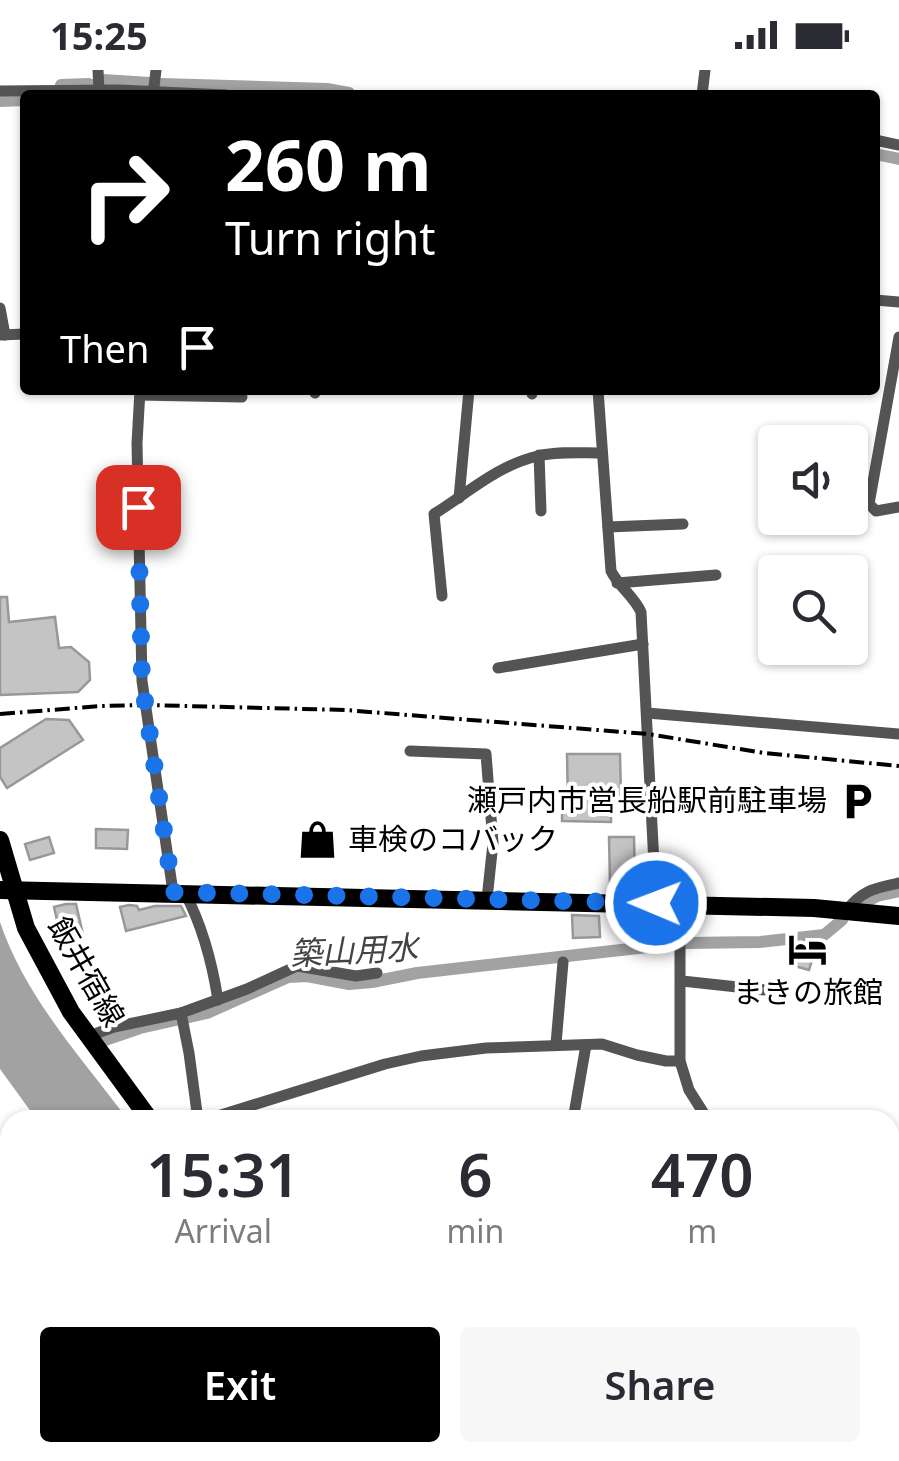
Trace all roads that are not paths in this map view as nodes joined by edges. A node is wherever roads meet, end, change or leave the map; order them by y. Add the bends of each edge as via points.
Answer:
1 (0, 308) edge
2 (3, 335) edge
3 (899, 338) edge
4 (140, 395) edge
5 (181, 395) edge
6 (469, 395) edge
7 (598, 395) edge
8 (242, 398) dead end
9 (602, 453) junction
10 (540, 455) junction
11 (459, 498) junction
12 (899, 506) edge
13 (542, 511) dead end
14 (682, 524) dead end
15 (608, 527) junction
16 (716, 575) dead end
17 (617, 583) junction
18 (442, 596) dead end
19 (643, 644) junction
20 (498, 668) dead end
21 (646, 713) junction
22 (899, 734) edge
23 (410, 751) dead end
24 (0, 840) edge
25 (899, 883) edge
26 (7, 890) edge
27 (179, 893) junction
28 (486, 899) junction
29 (656, 903) junction
30 (680, 904) junction
31 (846, 911) junction
32 (899, 916) edge
33 (562, 962) dead end
34 (377, 972) dead end
35 (682, 982) junction
36 (784, 992) dead end
37 (218, 1000) junction
38 (182, 1018) junction
39 (89, 1036) junction
40 (556, 1044) junction
41 (586, 1044) junction
42 (680, 1061) junction
43 (143, 1110) edge
44 (199, 1110) edge
45 (234, 1110) edge
46 (575, 1110) edge
47 (702, 1110) edge

1 - 2 street
3 - 12 street via 870,504 876,511
4 - 27 street via 142,681
5 - 8 street
6 - 11 street
7 - 9 street
9 - 10 street
9 - 15 street
10 - 11 street via 492,473
10 - 13 street
11 - 18 street via 434,514
14 - 15 street
15 - 17 street
16 - 17 street
17 - 19 street via 641,612
19 - 20 street
19 - 21 street
21 - 22 street
21 - 29 street
23 - 28 street via 486,754 493,843
24 - 26 main road, 飯井宿線
25 - 31 street via 872,889
26 - 27 main road
26 - 39 main road, 飯井宿線
27 - 28 main road
27 - 37 street via 195,912 212,958
28 - 29 main road
29 - 30 main road
30 - 31 main road
30 - 35 street
31 - 32 main road
33 - 40 street
34 - 37 street via 356,976 297,966
35 - 36 street
35 - 42 street
37 - 38 street
38 - 39 street
38 - 44 street
39 - 43 main road, 飯井宿線
40 - 41 street
40 - 45 street via 421,1056
41 - 42 street
41 - 46 street
42 - 47 street

